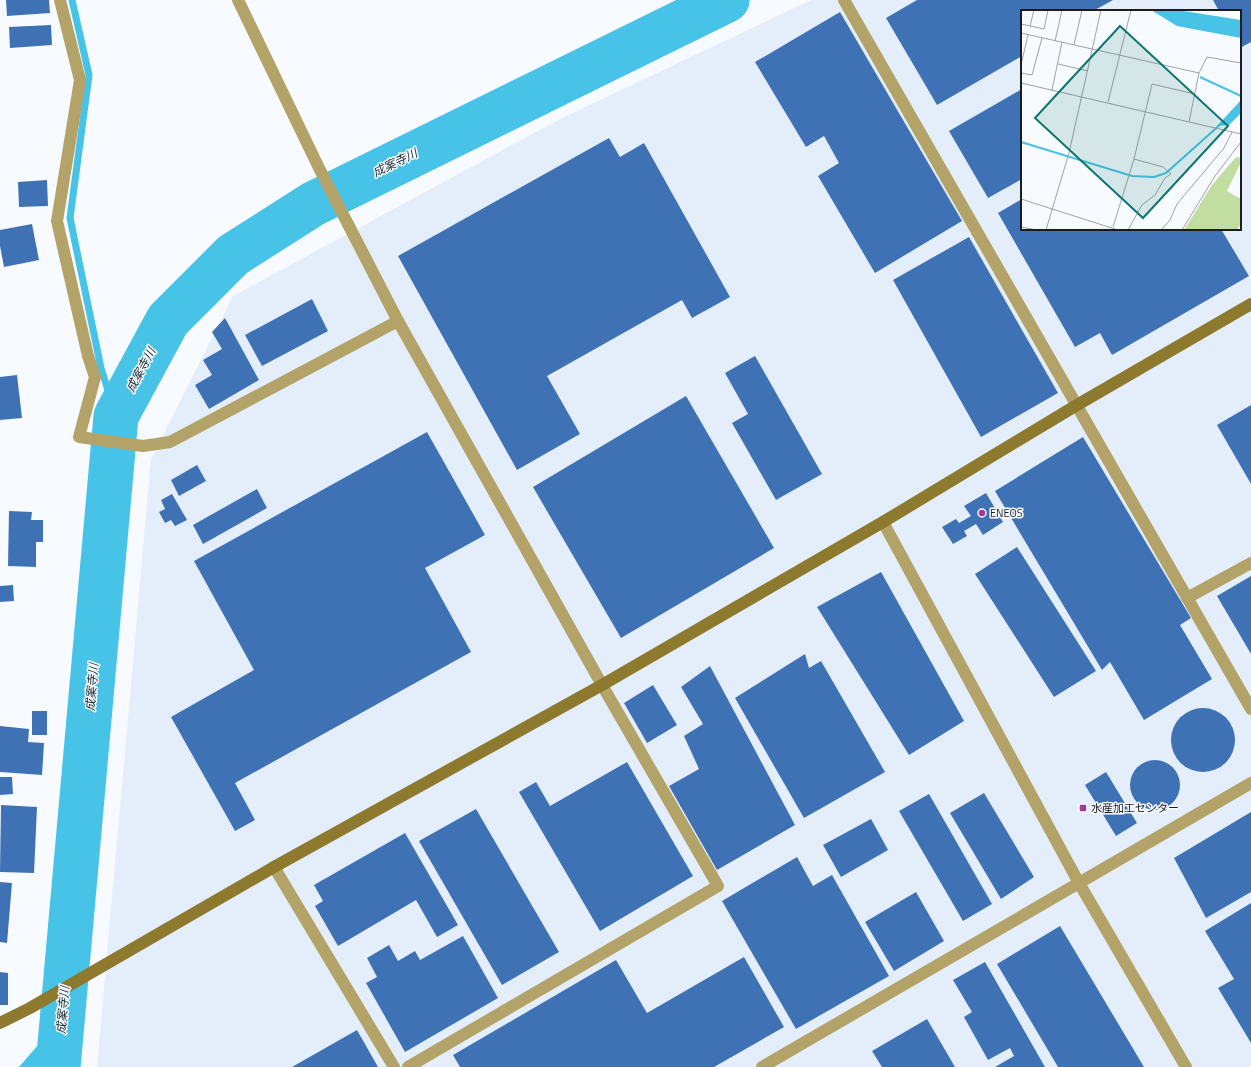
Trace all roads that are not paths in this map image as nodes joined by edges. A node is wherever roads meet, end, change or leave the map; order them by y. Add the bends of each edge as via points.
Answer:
1 (60, 0) edge
2 (238, 0) edge
3 (844, 0) edge
4 (1251, 304) edge
5 (398, 321) junction
6 (1077, 405) junction
7 (883, 522) junction
8 (1251, 563) edge
9 (1187, 598) junction
10 (602, 685) junction
11 (1251, 709) edge
12 (1251, 783) edge
13 (274, 867) junction
14 (1079, 883) junction
15 (0, 1023) edge
16 (394, 1067) edge
17 (408, 1067) edge
18 (762, 1067) edge
19 (1186, 1067) edge

1 - 5 street via 80,80 57,221 95,377 80,437 143,446 170,442
2 - 5 street via 319,168
3 - 6 street
4 - 6 street
5 - 10 street
6 - 7 street
6 - 9 street
7 - 10 street
7 - 14 street
8 - 9 street
9 - 11 street
10 - 13 street
10 - 17 street via 718,886
12 - 14 street
13 - 15 street
13 - 16 street
14 - 18 street
14 - 19 street

